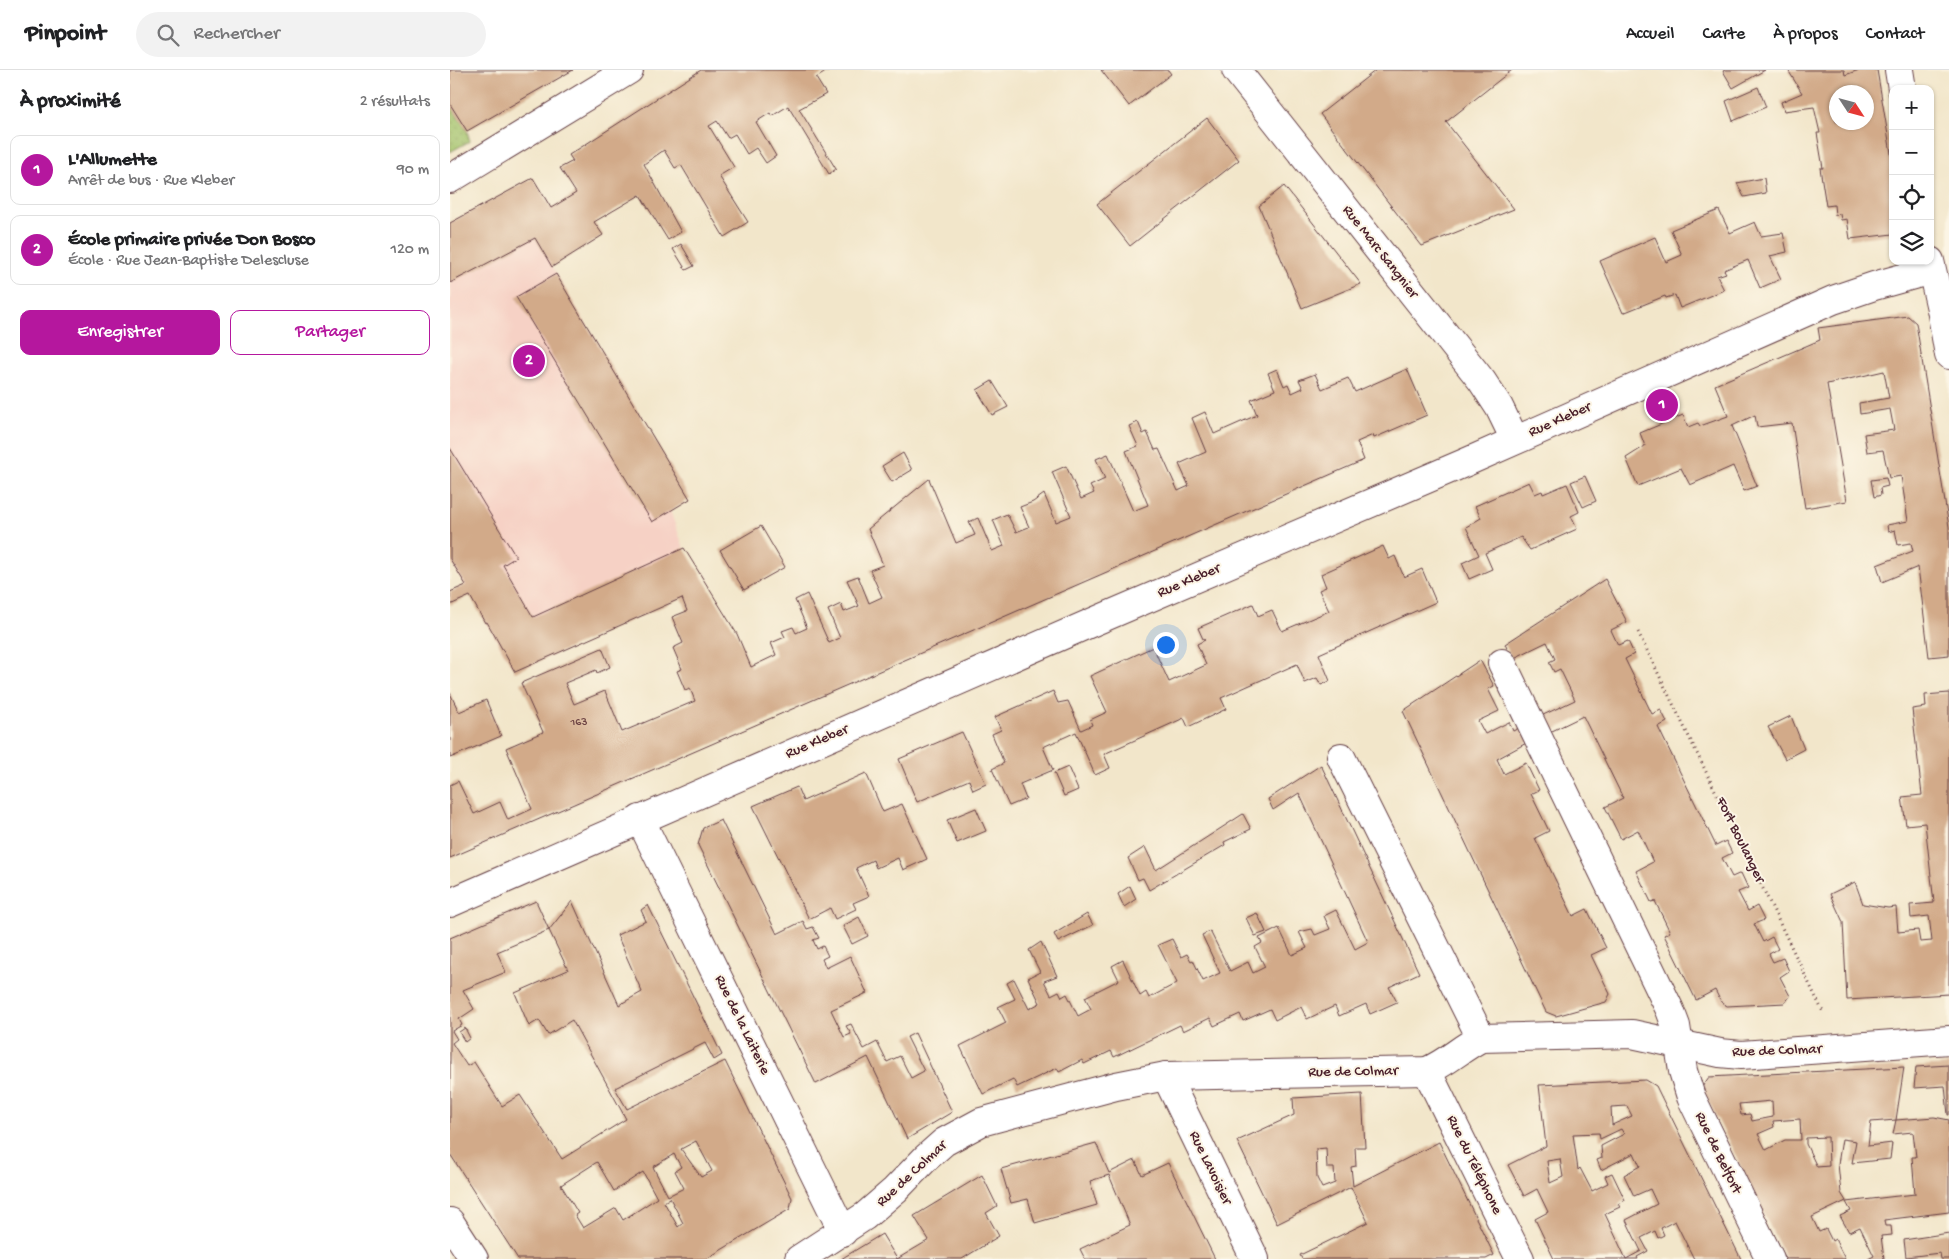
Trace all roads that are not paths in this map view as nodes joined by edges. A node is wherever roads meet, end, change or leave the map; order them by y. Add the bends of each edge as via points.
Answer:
1 (628, 70) edge
2 (1236, 70) edge
3 (1899, 70) edge
4 (1901, 85) edge
5 (450, 179) edge
6 (1930, 266) edge
7 (1949, 355) edge
8 (1515, 440) junction
9 (1502, 663) dead end
10 (1341, 757) dead end
11 (640, 819) junction
12 (450, 903) edge
13 (1481, 1038) junction
14 (1949, 1040) edge
15 (1679, 1043) junction
16 (1427, 1070) junction
17 (1166, 1076) junction
18 (450, 1222) edge
19 (844, 1232) junction
20 (474, 1259) edge
21 (798, 1259) edge
22 (1255, 1259) edge
23 (1520, 1259) edge
24 (1770, 1259) edge

1 - 5 street
2 - 8 street, Rue Marc Sangnier via 1482,381
3 - 4 street
6 - 7 street
6 - 8 street, Rue Kleber via 1833,300
8 - 11 street, Rue Kleber
9 - 15 street via 1670,1010
10 - 13 street
11 - 12 street, Rue Kleber
11 - 19 street, Rue de la Laiterie
13 - 15 street, Rue de Colmar via 1632,1034
13 - 16 street, Rue de Colmar via 1442,1065
14 - 15 street, Rue de Colmar via 1741,1054 1720,1053
15 - 24 street, Rue de Belfort via 1691,1097
16 - 17 street, Rue de Colmar
16 - 23 street, Rue du Téléphone
17 - 19 street, Rue de Colmar via 1054,1102 981,1122 960,1132 944,1142 881,1203
17 - 22 street, Rue Lavoisier
18 - 20 street
19 - 21 street, Rue de Colmar

